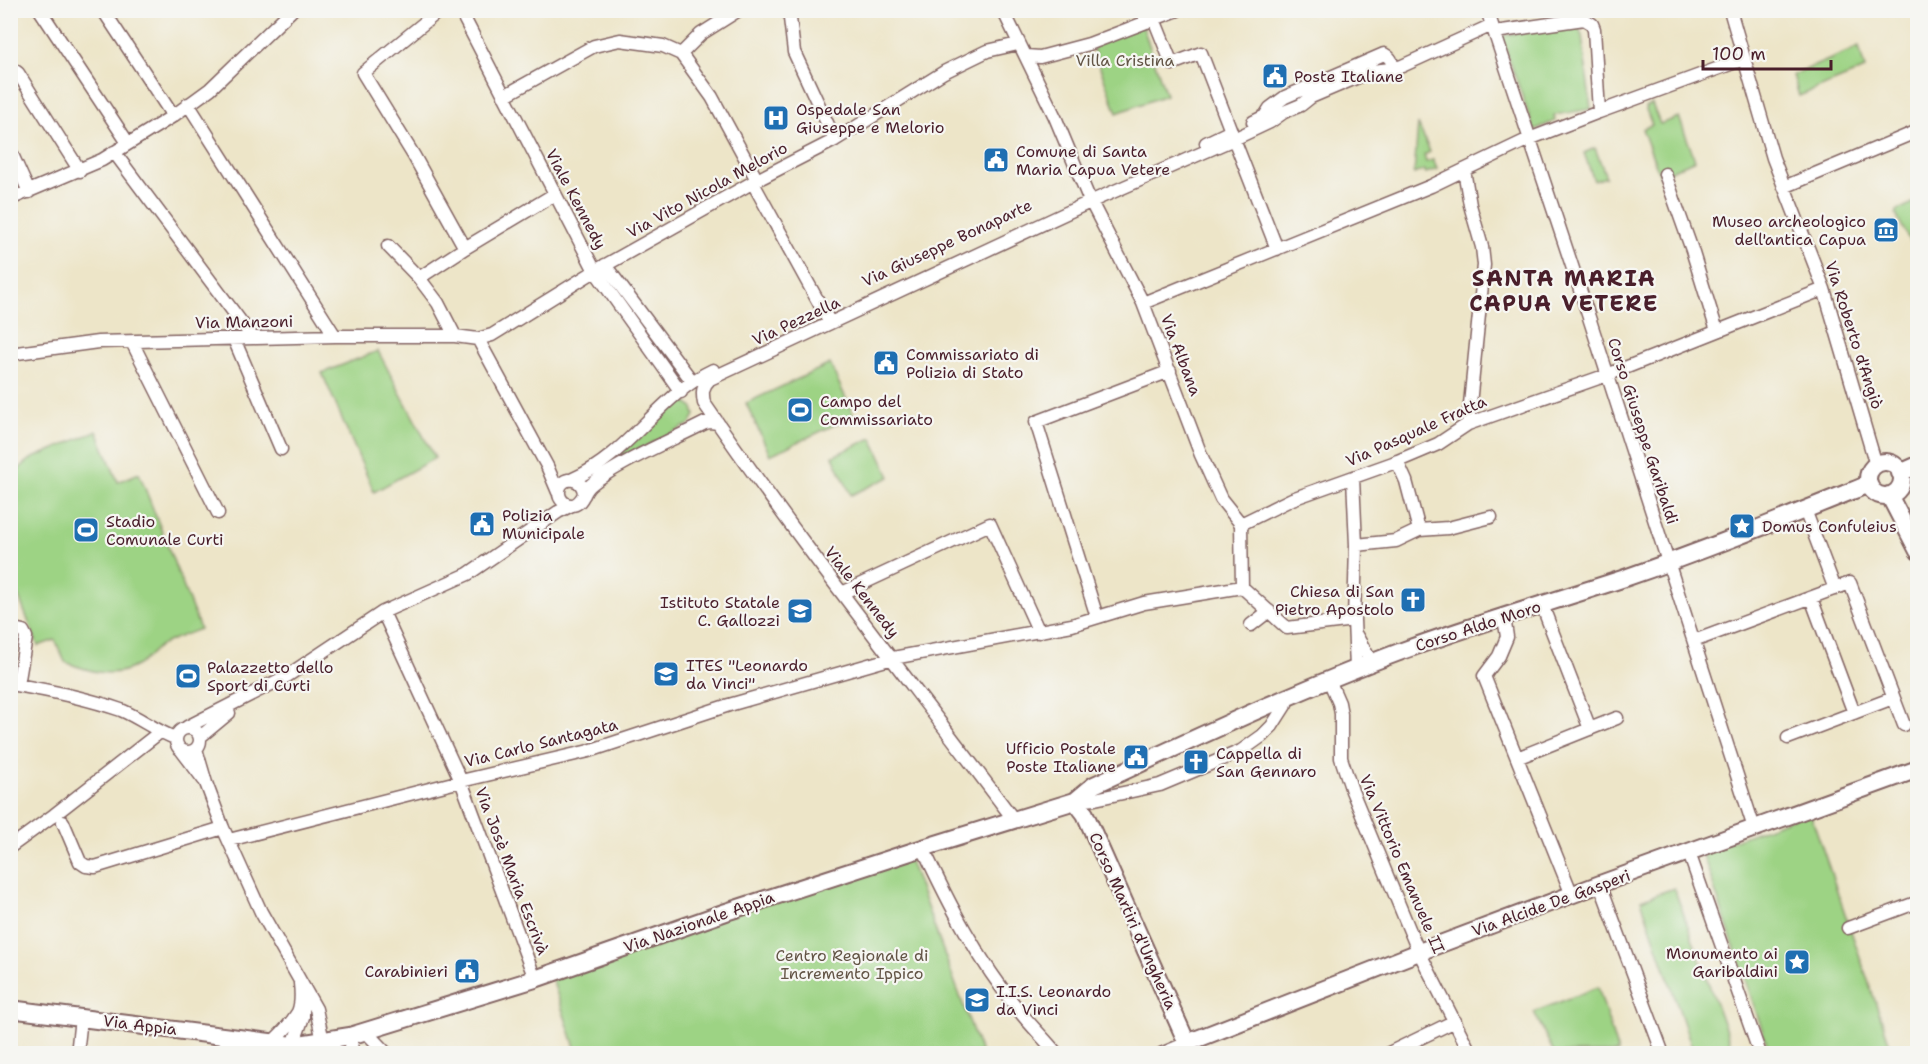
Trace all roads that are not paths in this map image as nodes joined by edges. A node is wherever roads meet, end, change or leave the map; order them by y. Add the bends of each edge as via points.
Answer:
1 (40, 10) edge
2 (103, 10) edge
3 (292, 10) edge
4 (440, 10) edge
5 (460, 10) edge
6 (739, 10) edge
7 (789, 10) edge
8 (1003, 10) edge
9 (1178, 10) edge
10 (1487, 10) edge
11 (1730, 10) edge
12 (1148, 17) edge
13 (1493, 29) junction
14 (1018, 44) junction
15 (681, 54) junction
16 (1026, 56) junction
17 (1744, 59) junction
18 (10, 71) edge
19 (504, 96) junction
20 (188, 104) junction
21 (1599, 112) junction
22 (173, 116) junction
23 (1917, 131) edge
24 (1232, 133) junction
25 (1529, 139) junction
26 (835, 140) junction
27 (128, 143) junction
28 (10, 150) edge
29 (114, 152) junction
30 (1464, 170) junction
31 (80, 171) junction
32 (1665, 174) dead end
33 (755, 182) junction
34 (1784, 187) junction
35 (29, 192) junction
36 (555, 194) junction
37 (1090, 198) junction
38 (10, 200) edge
39 (388, 246) dead end
40 (465, 248) junction
41 (1277, 249) junction
42 (600, 268) junction
43 (419, 279) junction
44 (1824, 288) junction
45 (1143, 303) junction
46 (828, 320) junction
47 (1717, 331) junction
48 (492, 335) junction
49 (334, 336) junction
50 (455, 336) junction
51 (253, 338) junction
52 (234, 339) junction
53 (478, 339) junction
54 (132, 342) junction
55 (10, 354) edge
56 (492, 363) junction
57 (1170, 371) junction
58 (1607, 375) junction
59 (692, 381) junction
60 (681, 392) junction
61 (704, 403) junction
62 (718, 423) junction
63 (1468, 424) junction
64 (691, 430) junction
65 (281, 449) dead end
66 (1397, 461) junction
67 (614, 462) junction
68 (1876, 465) junction
69 (1917, 465) edge
70 (547, 466) junction
71 (1900, 473) junction
72 (1353, 478) junction
73 (571, 480) junction
74 (1869, 484) junction
75 (559, 494) junction
76 (584, 495) junction
77 (1889, 495) junction
78 (572, 505) junction
79 (1805, 510) junction
80 (218, 513) dead end
81 (1491, 517) dead end
82 (1241, 524) junction
83 (1419, 530) junction
84 (1356, 545) junction
85 (1917, 551) edge
86 (1668, 562) junction
87 (1242, 587) junction
88 (1835, 589) junction
89 (842, 593) junction
90 (1811, 598) junction
91 (407, 601) junction
92 (1542, 605) junction
93 (1269, 611) junction
94 (383, 612) junction
95 (1097, 617) junction
96 (1504, 617) junction
97 (1354, 620) junction
98 (1251, 625) dead end
99 (10, 628) edge
100 (1039, 632) junction
101 (1694, 641) junction
102 (893, 658) junction
103 (1364, 666) junction
104 (1329, 680) junction
105 (14, 685) edge
106 (250, 696) junction
107 (1284, 698) junction
108 (1893, 698) junction
109 (1854, 713) junction
110 (1617, 718) dead end
111 (144, 723) junction
112 (1904, 725) dead end
113 (1590, 729) junction
114 (160, 732) junction
115 (181, 732) junction
116 (1788, 738) dead end
117 (198, 743) junction
118 (182, 751) junction
119 (1517, 758) junction
120 (1917, 769) edge
121 (461, 781) junction
122 (206, 783) junction
123 (1075, 801) junction
124 (1014, 820) junction
125 (63, 822) dead end
126 (223, 828) junction
127 (1754, 828) junction
128 (230, 840) junction
129 (10, 847) edge
130 (923, 848) junction
131 (1689, 853) junction
132 (1600, 884) junction
133 (1572, 895) junction
134 (1917, 902) edge
135 (1848, 928) dead end
136 (1419, 952) junction
137 (535, 979) junction
138 (300, 982) junction
139 (10, 1008) edge
140 (81, 1018) junction
141 (1455, 1021) junction
142 (387, 1024) junction
143 (359, 1033) junction
144 (323, 1041) junction
145 (293, 1045) junction
146 (1190, 1048) edge
147 (267, 1050) edge
148 (387, 1052) edge
149 (77, 1053) edge
150 (340, 1053) edge
151 (350, 1053) edge
152 (1057, 1053) edge
153 (1161, 1053) edge
154 (1387, 1053) edge
155 (1471, 1053) edge
156 (1663, 1053) edge
157 (1760, 1053) edge

1 - 27 street
2 - 22 street
3 - 20 street via 210,89
4 - 40 street via 363,73
5 - 19 street, Viale Kennedy
6 - 15 street via 701,34
7 - 26 street via 794,52
8 - 14 street, Via Albana
9 - 12 street
10 - 13 street, Corso Giuseppe Garibaldi
11 - 17 street, Via Roberto d'Angiò
12 - 16 street via 1089,44 1041,57
12 - 24 street via 1172,64 1201,53
13 - 21 street via 1584,19 1592,24
13 - 24 street via 1391,69 1372,71 1301,105 1279,108 1270,122
13 - 25 street, Corso Giuseppe Garibaldi
14 - 16 street, Via Albana
14 - 26 street, Via Vito Nicola Melorio via 987,51 944,72
15 - 19 street via 663,46 620,40 594,46
15 - 33 street via 712,97
16 - 37 street, Via Albana
17 - 21 street
17 - 34 street, Via Roberto d'Angiò
18 - 31 street via 18,73
19 - 36 street, Viale Kennedy
20 - 22 street
20 - 49 street
21 - 25 street
22 - 27 street
23 - 34 street
24 - 37 street
24 - 41 street
25 - 30 street
25 - 58 street, Corso Giuseppe Garibaldi
26 - 33 street, Via Vito Nicola Melorio
27 - 29 street
28 - 35 street
29 - 31 street
29 - 51 street
30 - 41 street
30 - 63 street via 1484,265
31 - 35 street
32 - 47 street
33 - 42 street, Via Vito Nicola Melorio
33 - 46 street
34 - 44 street, Via Roberto d'Angiò
35 - 38 street
36 - 40 street
36 - 42 street, Viale Kennedy
37 - 45 street, Via Albana
37 - 46 street, Via Pezzella
39 - 43 street
40 - 43 street
41 - 45 street
42 - 48 street, Via Vito Nicola Melorio
42 - 59 street
42 - 60 street, Viale Kennedy
43 - 50 street via 438,303
44 - 47 street, Via Pasquale Fratta
44 - 68 street, Via Roberto d'Angiò
45 - 57 street, Via Albana
46 - 59 street
46 - 61 street, Via Pezzella via 710,379 703,389
47 - 58 street, Via Pasquale Fratta
48 - 53 street, Via Vito Nicola Melorio
48 - 56 street
49 - 50 street, Via Manzoni
49 - 51 street, Via Manzoni
50 - 53 street, Via Manzoni
51 - 52 street, Via Manzoni
52 - 54 street, Via Manzoni
52 - 65 street
53 - 56 street
54 - 55 street, Via Manzoni
54 - 80 street
56 - 70 street
57 - 82 street, Via Albana via 1217,490
57 - 95 street via 1036,423
58 - 63 street, Via Pasquale Fratta
58 - 86 street, Corso Giuseppe Garibaldi
59 - 60 street
60 - 61 street
60 - 67 street
61 - 62 street, Viale Kennedy
61 - 64 street
62 - 64 street
62 - 89 street, Viale Kennedy
63 - 66 street, Via Pasquale Fratta via 1438,444
64 - 67 street
66 - 72 street, Via Pasquale Fratta
66 - 83 street
67 - 73 street
67 - 76 street
68 - 71 main road via 1890,463
68 - 74 main road via 1869,473
69 - 71 main road
70 - 73 street
70 - 75 street
71 - 77 main road via 1898,489
72 - 82 street, Via Pasquale Fratta via 1292,499
72 - 84 street
73 - 75 street via 561,484
73 - 76 street via 580,483
74 - 77 main road via 1879,495
74 - 79 main road, Corso Aldo Moro
75 - 78 street via 564,503
75 - 91 street via 554,507
76 - 78 street
77 - 85 main road
78 - 91 street via 468,574
79 - 86 main road, Corso Aldo Moro
79 - 88 street
81 - 83 street via 1448,528
82 - 87 street
83 - 84 street via 1396,541
84 - 97 street
86 - 92 main road, Corso Aldo Moro
86 - 101 street, Corso Giuseppe Garibaldi
87 - 93 street
87 - 95 street, Via Carlo Santagata via 1144,603
88 - 90 street
88 - 108 street via 1850,583
89 - 100 street via 990,524
89 - 102 street, Viale Kennedy
90 - 101 street
90 - 109 street
91 - 94 street
92 - 96 main road, Corso Aldo Moro
92 - 113 street
93 - 97 street via 1287,628
93 - 98 street
94 - 106 street
94 - 121 street, Via Josè Maria Escrivà
95 - 100 street, Via Carlo Santagata
96 - 103 main road, Corso Aldo Moro
96 - 119 street via 1507,637 1484,676
97 - 103 street
99 - 105 street via 23,631 26,637
100 - 102 street, Via Carlo Santagata
101 - 127 street, Corso Giuseppe Garibaldi
102 - 121 street, Via Carlo Santagata via 729,705 589,751
102 - 124 street, Viale Kennedy
103 - 104 main road, Corso Aldo Moro
104 - 107 main road, Corso Aldo Moro
104 - 136 street, Via Vittorio Emanuele II via 1341,714 1344,769
105 - 111 street via 95,702
106 - 115 street
106 - 117 street
107 - 123 main road, Corso Aldo Moro via 1094,785
107 - 123 street via 1286,704 1272,726 1241,751 1160,785
108 - 109 street
108 - 112 street
109 - 116 street
110 - 113 street
111 - 114 street
111 - 115 street
113 - 119 street
114 - 115 street
114 - 129 street
115 - 117 street via 195,730
115 - 118 street via 177,746
117 - 118 street via 190,752
117 - 122 street
118 - 122 street
119 - 133 street
120 - 127 main road, Via Alcide De Gasperi
121 - 128 street, Via Carlo Santagata
121 - 137 street, Via Josè Maria Escrivà
122 - 126 street
123 - 124 main road, Via Nazionale Appia
123 - 146 main road, Corso Martiri d'Ungheria via 1085,814
124 - 130 main road, Via Nazionale Appia
125 - 126 street via 80,862 95,867
126 - 128 street
127 - 131 main road, Via Alcide De Gasperi
128 - 138 street via 261,912
130 - 137 main road, Via Nazionale Appia
130 - 152 street via 956,915 1016,1008
131 - 132 main road, Via Alcide De Gasperi
131 - 157 street
132 - 133 main road, Via Alcide De Gasperi
132 - 156 street
133 - 136 main road, Via Alcide De Gasperi
134 - 135 street
136 - 141 street, Via Vittorio Emanuele II
136 - 146 main road, Via Alcide De Gasperi
137 - 142 main road, Via Nazionale Appia
138 - 144 street via 316,1009
138 - 145 street via 303,1017
138 - 147 street via 299,1011
139 - 140 main road, Via Appia
140 - 147 main road, Via Appia
140 - 149 street
141 - 154 street
141 - 155 street, Via Vittorio Emanuele II
142 - 143 main road, Via Nazionale Appia
142 - 148 street
143 - 144 main road, Via Nazionale Appia
143 - 148 street
143 - 151 street
144 - 145 main road, Via Appia
144 - 150 street
145 - 147 main road, Via Appia
146 - 153 street

